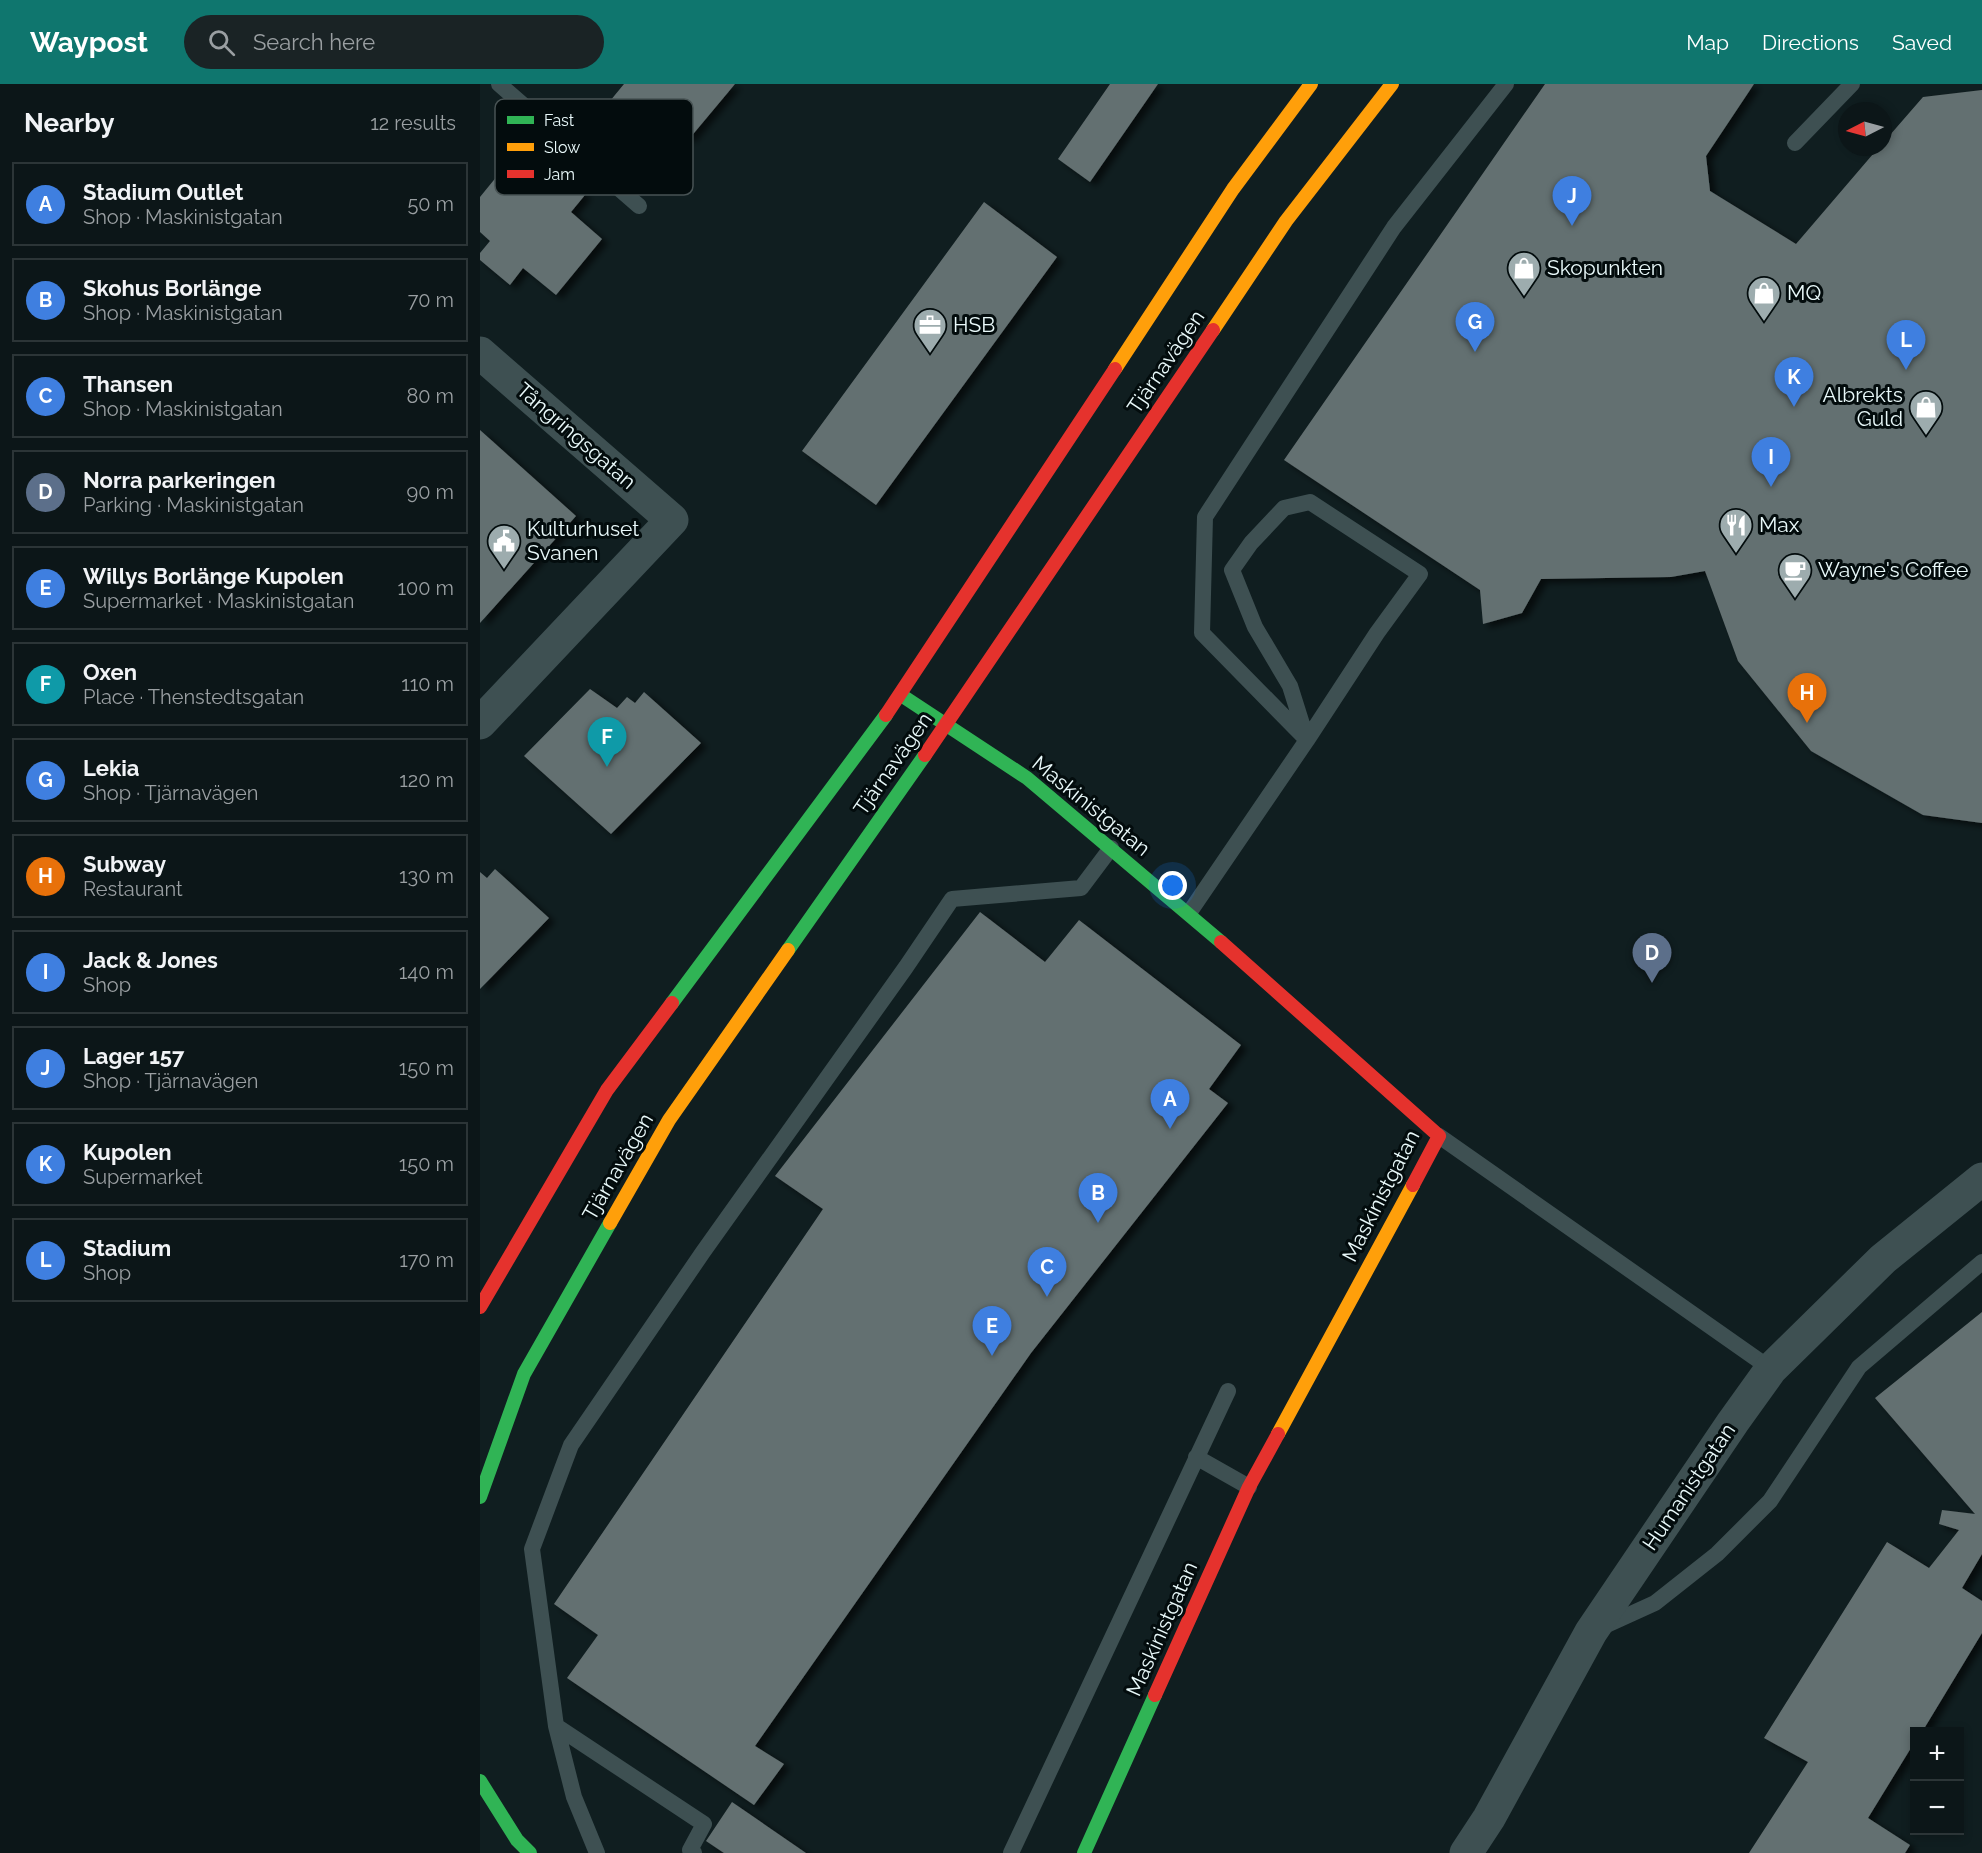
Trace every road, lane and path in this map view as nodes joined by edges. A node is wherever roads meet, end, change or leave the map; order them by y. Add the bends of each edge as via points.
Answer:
1 (499, 84) edge
2 (1311, 84) edge
3 (1392, 84) edge
4 (1506, 84) edge
5 (1852, 84) edge
6 (516, 99) edge
7 (1795, 143) dead end
8 (626, 195) edge
9 (639, 206) dead end
10 (480, 353) edge
11 (901, 695) junction
12 (480, 723) edge
13 (946, 725) junction
14 (1307, 740) junction
15 (1111, 848) junction
16 (1189, 913) junction
17 (1439, 1136) junction
18 (1982, 1179) edge
19 (1982, 1262) edge
20 (480, 1307) edge
21 (1771, 1369) junction
22 (1228, 1391) dead end
23 (1196, 1457) junction
24 (1249, 1487) junction
25 (480, 1497) edge
26 (1591, 1632) junction
27 (556, 1726) junction
28 (480, 1781) edge
29 (1481, 1848) edge
30 (530, 1853) edge
31 (597, 1853) edge
32 (694, 1853) edge
33 (1011, 1853) edge
34 (1084, 1853) edge

1 - 6 lane
2 - 11 main road, Tjärnavägen via 1233,189
3 - 13 main road, Tjärnavägen via 1286,221
4 - 14 lane via 1394,227 1204,517 1202,633
5 - 7 lane
8 - 9 lane
10 - 12 street, Tångringsgatan via 672,520
11 - 13 main road, Maskinistgatan
11 - 20 main road, Tjärnavägen via 607,1090
13 - 15 main road, Maskinistgatan via 1027,778
13 - 25 main road, Tjärnavägen via 669,1120 524,1374
14 - 14 lane via 1290,686 1256,627 1232,570 1284,508 1310,502 1420,574
14 - 16 lane
15 - 16 main road, Maskinistgatan
15 - 27 lane via 1081,888 952,898 571,1445 532,1549
16 - 17 main road, Maskinistgatan
17 - 21 lane
17 - 24 main road, Maskinistgatan
18 - 21 street, Humanistgatan via 1883,1258
19 - 26 lane via 1859,1367 1770,1501 1717,1554 1655,1603
21 - 26 street, Humanistgatan
22 - 23 lane
23 - 24 lane
23 - 33 lane
24 - 34 main road, Maskinistgatan
26 - 29 street, Humanistgatan via 1489,1818
27 - 31 lane via 574,1797
27 - 32 lane via 704,1824 690,1850
28 - 30 main road via 517,1840

